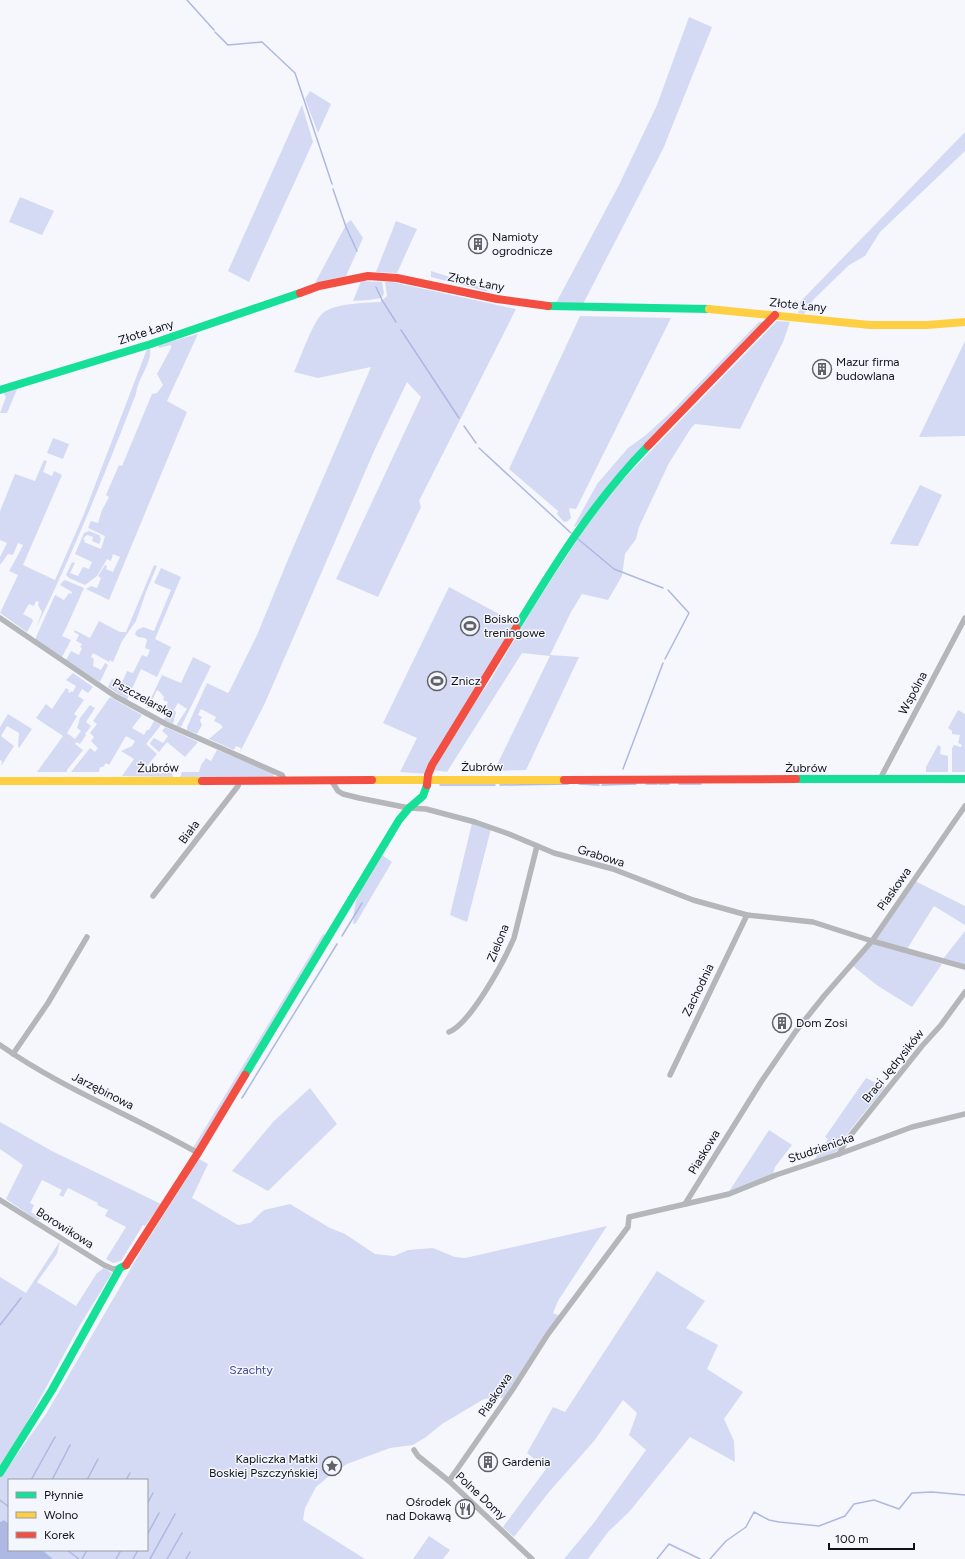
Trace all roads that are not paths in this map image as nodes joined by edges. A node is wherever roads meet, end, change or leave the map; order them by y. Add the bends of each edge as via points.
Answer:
1 (775, 315) junction
2 (965, 322) edge
3 (0, 390) edge
4 (0, 618) edge
5 (965, 618) edge
6 (284, 779) junction
7 (880, 779) junction
8 (965, 779) edge
9 (240, 780) junction
10 (331, 780) junction
11 (428, 780) junction
12 (0, 781) edge
13 (965, 806) edge
14 (409, 808) junction
15 (537, 846) junction
16 (153, 896) dead end
17 (747, 915) junction
18 (87, 937) dead end
19 (872, 941) junction
20 (965, 967) edge
21 (965, 992) edge
22 (449, 1032) dead end
23 (0, 1045) edge
24 (13, 1054) junction
25 (670, 1075) dead end
26 (965, 1114) edge
27 (198, 1153) junction
28 (839, 1154) junction
29 (0, 1200) edge
30 (685, 1204) junction
31 (120, 1268) junction
32 (414, 1450) dead end
33 (0, 1473) edge
34 (449, 1481) junction
35 (532, 1559) edge

1 - 2 street, Złote Łany via 870,325 927,326
1 - 3 street, Złote Łany via 715,309 550,306 497,299 397,278 362,277 319,286 151,344
1 - 11 street via 627,467 581,525 449,736 432,765
4 - 6 street, Pszczelarska via 114,696 166,724 281,774
5 - 7 street, Wspólna
6 - 9 street, Żubrów
6 - 10 street, Żubrów
7 - 8 street, Żubrów
7 - 11 street, Żubrów
9 - 12 street, Żubrów
9 - 16 street, Biała
10 - 11 street, Żubrów
10 - 14 street, Grabowa via 343,794
11 - 14 street via 423,796
13 - 19 street, Piaskowa
14 - 15 street, Grabowa via 475,822
14 - 27 street via 399,820
15 - 17 street, Grabowa via 613,869 693,900
15 - 22 street, Zielona via 509,949 483,995 455,1030
17 - 19 street, Grabowa via 813,922
17 - 25 street, Zachodnia
18 - 24 street via 48,1003
19 - 20 street, Grabowa
19 - 30 street, Piaskowa via 796,1031 744,1108
21 - 28 street, Braci Jędrysików via 846,1141
23 - 24 street, Jarzębinowa
24 - 27 street, Jarzębinowa
26 - 28 street, Studzienicka via 912,1127
27 - 31 street via 131,1258
28 - 30 street, Studzienicka via 729,1194
29 - 31 street, Borowikowa via 104,1265
30 - 34 street, Piaskowa via 629,1217 628,1227 548,1334
31 - 33 street via 52,1390
32 - 34 street, Polne Domy
34 - 35 street, Polne Domy

